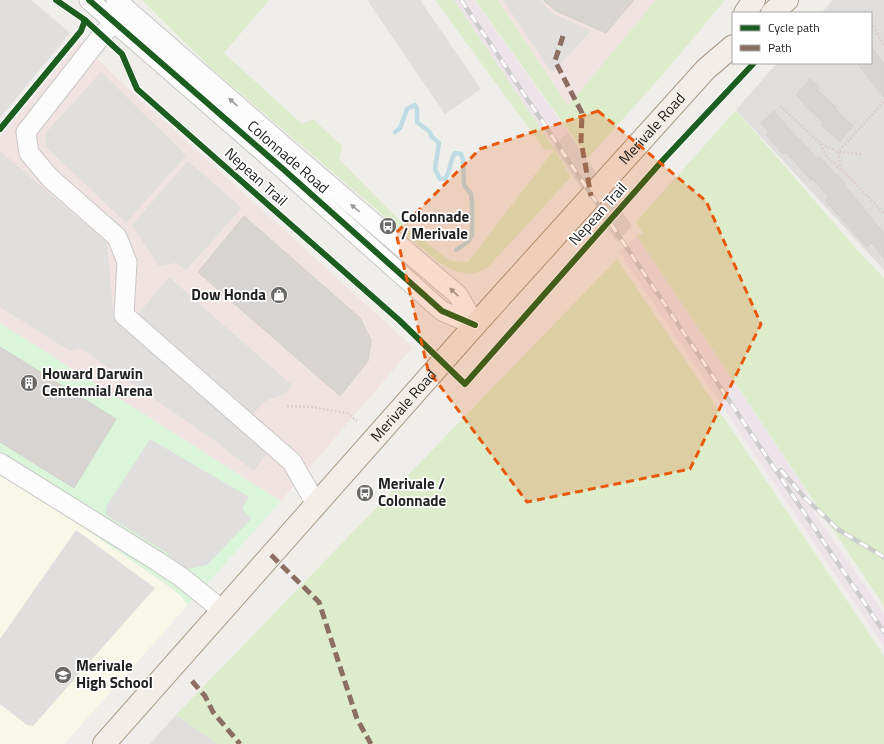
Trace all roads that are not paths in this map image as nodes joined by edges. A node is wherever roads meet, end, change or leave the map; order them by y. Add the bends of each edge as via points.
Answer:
1 (89, 0) edge
2 (754, 0) edge
3 (788, 0) edge
4 (121, 4) edge
5 (746, 12) edge
6 (773, 12) edge
7 (113, 22) junction
8 (732, 31) edge
9 (732, 47) edge
10 (706, 69) junction
11 (475, 325) junction
12 (0, 463) edge
13 (316, 504) junction
14 (222, 610) junction
15 (104, 744) edge

1 - 7 street, Colonnade Road
2 - 5 main road
3 - 6 main road
4 - 7 street
11 -> 4 street, Colonnade Road via 458,295
7 - 11 street, Colonnade Road via 283,169 442,312
7 - 13 street via 26,132 29,153 50,178 117,236 127,262 124,315 292,462
8 - 10 main road, Merivale Road
9 - 10 main road, Merivale Road
10 - 11 main road, Merivale Road
11 - 13 main road, Merivale Road
12 - 14 street via 157,561
13 - 14 main road, Merivale Road
14 - 15 main road, Merivale Road

